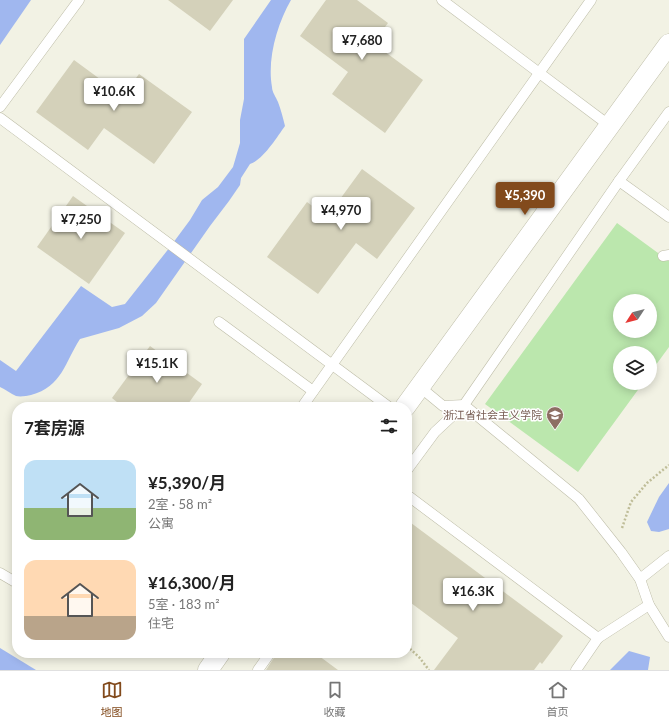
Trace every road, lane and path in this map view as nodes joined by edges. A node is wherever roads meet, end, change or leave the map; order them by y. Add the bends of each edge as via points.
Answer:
1 (79, 0) edge
2 (442, 0) edge
3 (591, 0) edge
4 (669, 44) edge
5 (539, 73) junction
6 (0, 107) edge
7 (669, 112) edge
8 (0, 118) edge
9 (610, 126) junction
10 (619, 181) junction
11 (669, 217) edge
12 (219, 322) dead end
13 (332, 364) junction
14 (420, 388) junction
15 (313, 391) junction
16 (305, 402) edge
17 (382, 402) edge
18 (409, 402) edge
19 (464, 405) junction
20 (412, 463) edge
21 (669, 464) edge
22 (412, 499) edge
23 (621, 552) junction
24 (669, 556) edge
25 (0, 573) edge
26 (12, 579) edge
27 (640, 579) junction
28 (648, 605) junction
29 (669, 637) edge
30 (598, 638) junction
31 (412, 651) edge
32 (216, 658) edge
33 (266, 658) edge
34 (208, 670) edge
35 (258, 670) edge
36 (429, 670) edge
37 (576, 670) edge

1 - 6 lane
2 - 5 lane
3 - 5 lane
4 - 9 street
5 - 9 lane
5 - 13 lane
7 - 10 lane
8 - 13 lane
9 - 14 street
10 - 11 lane
10 - 19 lane
12 - 15 lane
13 - 15 lane
13 - 17 lane
14 - 18 street
14 - 19 lane via 443,406
15 - 16 lane
19 - 20 lane via 436,432
19 - 23 lane via 579,499
21 - 23 path via 647,483 631,502 619,538
22 - 30 lane
23 - 27 lane
24 - 27 lane
25 - 26 lane
27 - 28 lane
28 - 29 lane
28 - 30 lane
30 - 37 lane
31 - 36 path
32 - 34 street
33 - 35 lane

